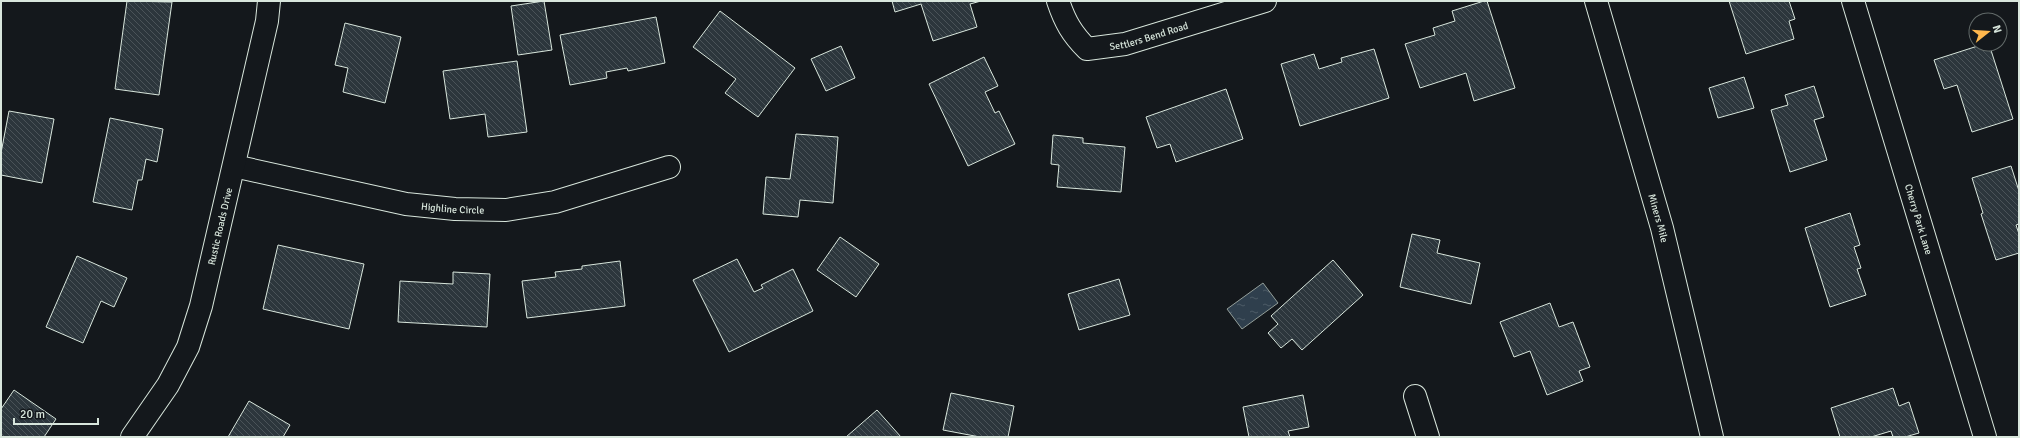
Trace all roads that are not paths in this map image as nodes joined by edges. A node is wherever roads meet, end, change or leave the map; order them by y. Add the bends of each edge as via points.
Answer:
1 (269, 1) edge
2 (1058, 1) edge
3 (1264, 1) edge
4 (1596, 1) edge
5 (1853, 1) edge
6 (234, 166) junction
7 (669, 167) dead end
8 (1415, 396) dead end
9 (132, 437) edge
10 (1428, 437) edge
11 (1712, 437) edge
12 (1985, 437) edge

1 - 6 street, Rustic Roads Drive via 267,21
2 - 3 street, Settlers Bend Road via 1072,34 1087,49 1125,44
4 - 11 street, Miners Mile via 1662,228
5 - 12 street, Cherry Park Lane
6 - 7 street, Highline Circle via 406,204 455,209 506,210 555,202
6 - 9 street, Rustic Roads Drive via 201,306 188,347 168,385
8 - 10 street

